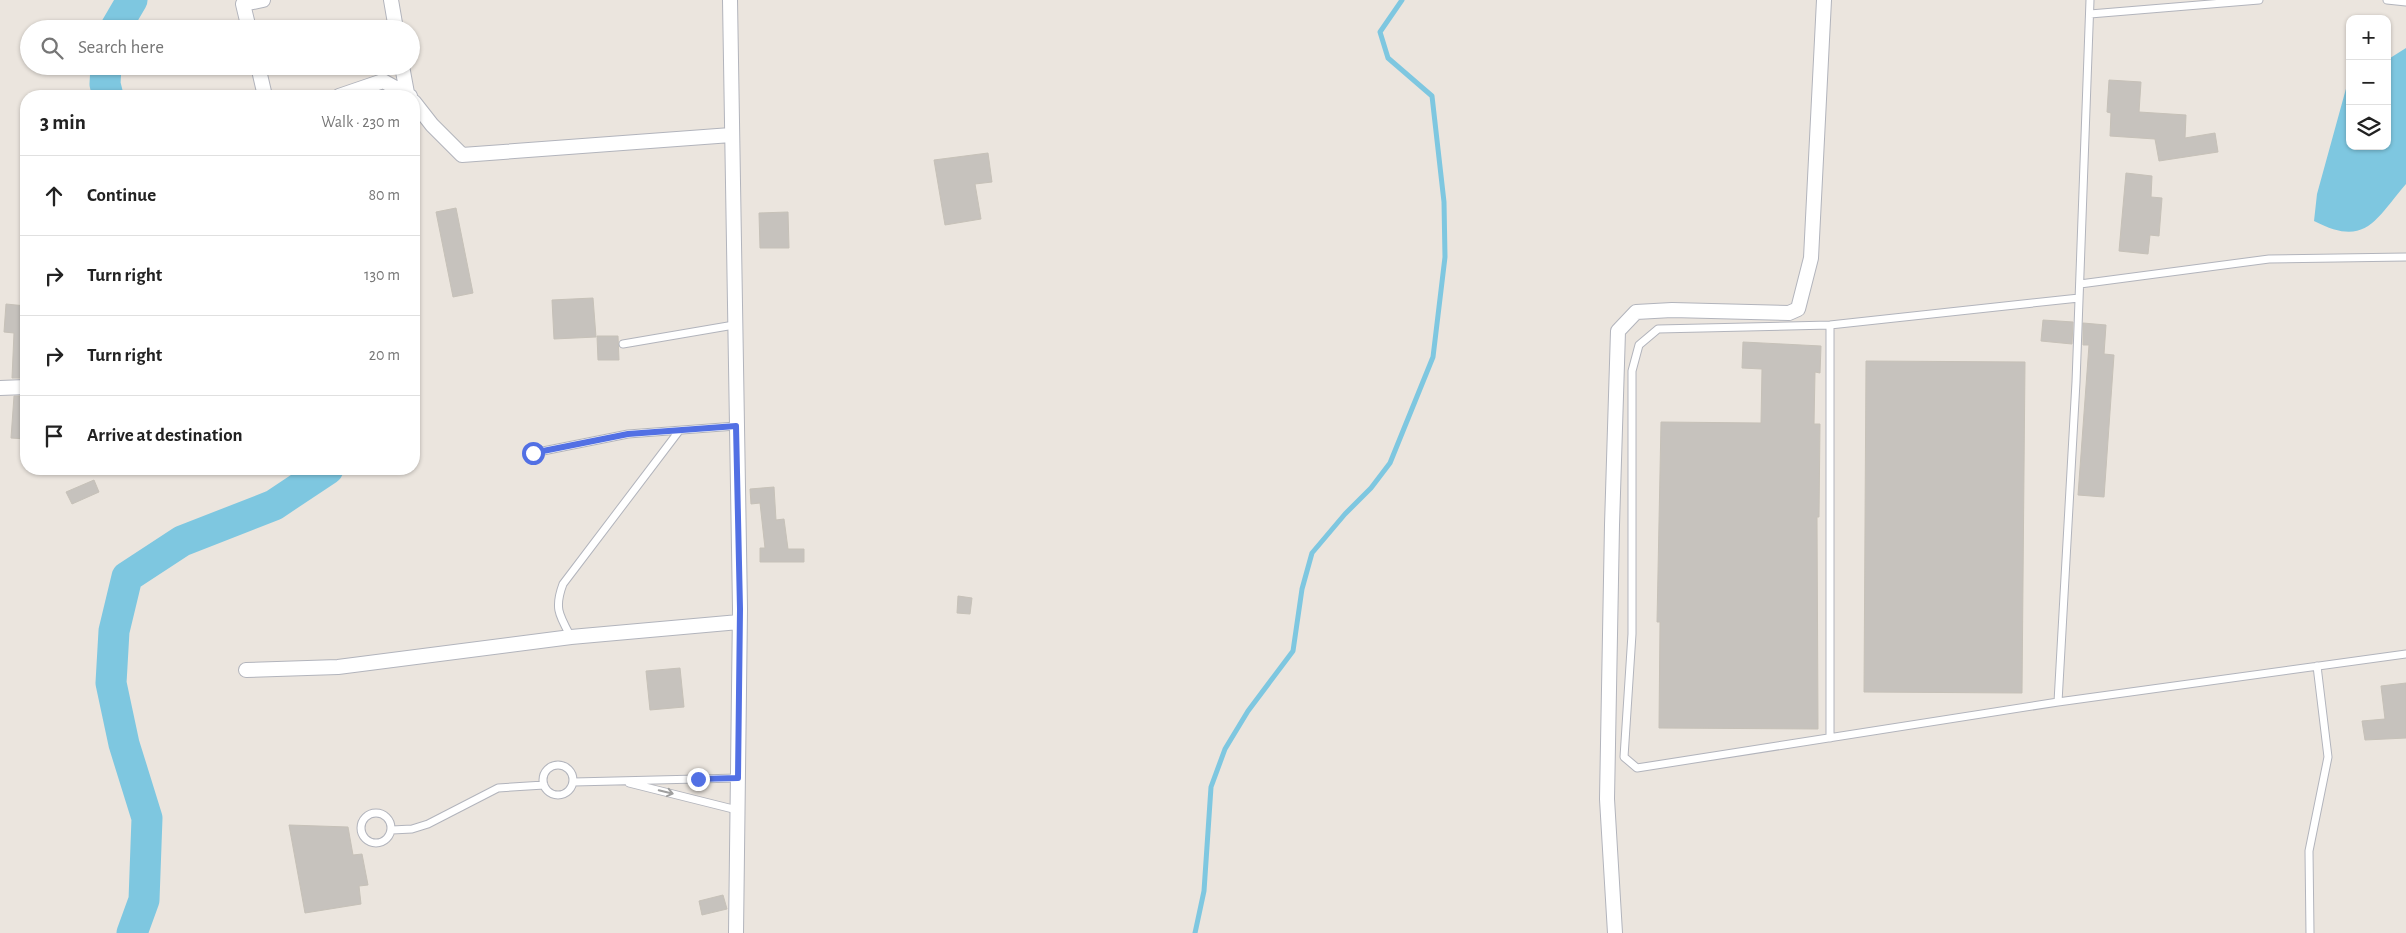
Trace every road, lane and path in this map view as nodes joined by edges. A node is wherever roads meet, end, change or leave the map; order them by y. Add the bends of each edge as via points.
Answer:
1 (263, 0) edge
2 (391, 0) edge
3 (730, 0) edge
4 (1824, 0) edge
5 (2090, 0) edge
6 (2259, 0) edge
7 (2386, 0) edge
8 (2406, 2) edge
9 (2090, 14) junction
10 (247, 20) edge
11 (394, 20) edge
12 (260, 75) edge
13 (404, 75) edge
14 (264, 90) edge
15 (357, 90) edge
16 (398, 90) edge
17 (408, 90) edge
18 (420, 110) edge
19 (732, 135) junction
20 (2406, 257) edge
21 (2080, 284) junction
22 (2079, 298) junction
23 (1830, 324) junction
24 (734, 325) junction
25 (623, 344) dead end
26 (20, 387) edge
27 (0, 388) edge
28 (736, 426) junction
29 (679, 431) junction
30 (533, 453) dead end
31 (739, 622) junction
32 (571, 636) junction
33 (2406, 654) edge
34 (2317, 666) junction
35 (246, 670) dead end
36 (2058, 702) junction
37 (1830, 738) junction
38 (738, 778) junction
39 (618, 780) junction
40 (574, 782) junction
41 (544, 785) junction
42 (737, 810) junction
43 (392, 830) junction
44 (736, 933) edge
45 (1615, 933) edge
46 (2310, 933) edge

1 - 10 street via 243,4
2 - 11 street
3 - 19 street
4 - 45 street via 1811,258 1798,309 1789,313 1636,312 1618,331 1607,799
5 - 9 lane
6 - 9 lane
7 - 8 lane
9 - 21 lane
12 - 14 street
13 - 17 street
15 - 16 street via 383,81
18 - 19 street via 462,155
19 - 24 street
20 - 21 lane via 2269,259
21 - 22 lane
22 - 23 lane
22 - 36 lane
23 - 37 lane
23 - 37 lane via 1658,328 1639,345 1632,371 1632,634 1624,757 1637,768
24 - 25 lane
24 - 28 street
26 - 27 street
28 - 29 lane
28 - 31 street
29 - 30 lane via 628,434
29 - 32 lane via 563,584 557,602 560,617
31 - 32 street
31 - 38 street
32 - 35 street via 338,667
33 - 34 lane
34 - 36 lane
34 - 46 lane via 2328,757 2309,851
36 - 37 lane
38 - 39 lane
38 - 42 street
39 - 40 lane
39 -> 42 lane
40 - 41 lane via 569,791 560,795 550,793
40 - 41 lane via 572,772 559,765 546,771
41 - 43 lane via 498,788 428,824
42 - 44 street
43 - 43 lane via 386,817 377,813 364,819 361,828 364,838 378,844 387,839

